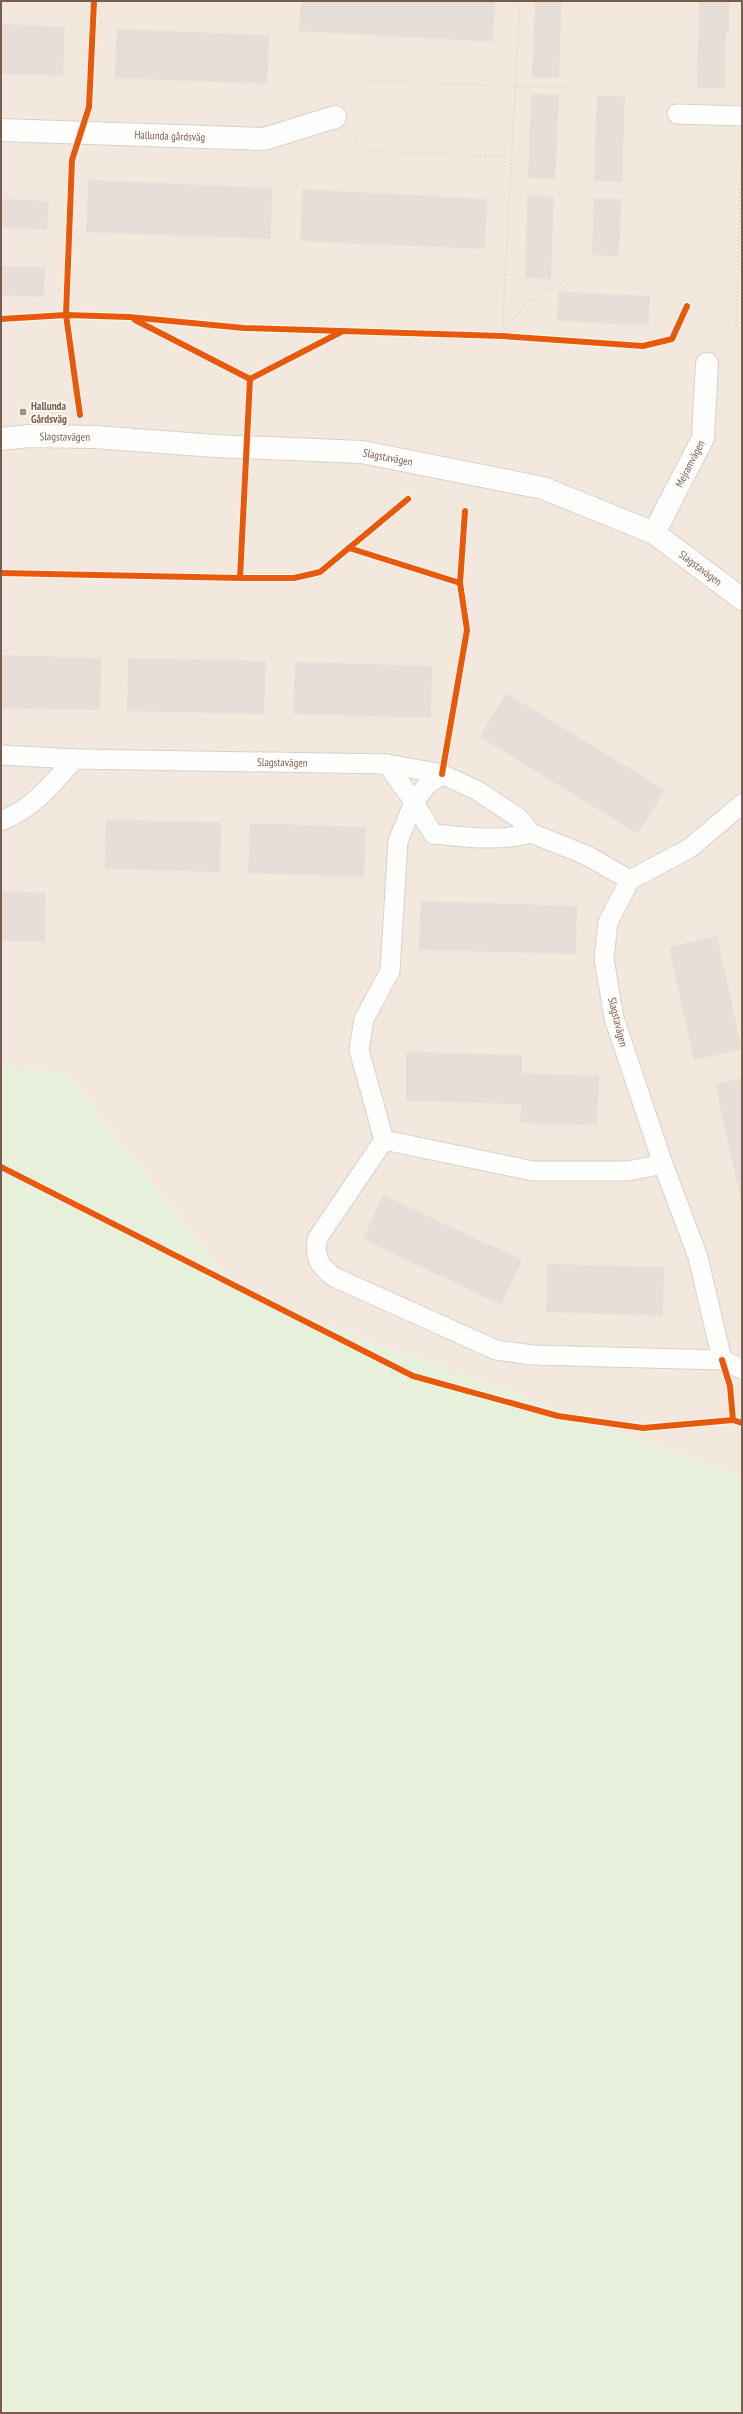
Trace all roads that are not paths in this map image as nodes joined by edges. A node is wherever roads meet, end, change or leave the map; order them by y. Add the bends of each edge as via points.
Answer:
1 (677, 114) dead end
2 (742, 116) edge
3 (335, 117) road end
4 (1, 130) edge
5 (708, 364) dead end
6 (1, 439) edge
7 (654, 533) junction
8 (742, 599) edge
9 (1, 755) edge
10 (75, 759) junction
11 (387, 764) junction
12 (442, 774) junction
13 (414, 802) junction
14 (742, 804) edge
15 (1, 821) edge
16 (531, 833) junction
17 (630, 880) junction
18 (384, 1140) junction
19 (663, 1164) junction
20 (722, 1360) junction
21 (742, 1369) edge

1 - 2 lane
3 - 4 street, Hallunda gårdsväg via 264,139
5 - 7 street, Mejramvägen via 703,438
6 - 7 street, Slagstavägen via 29,436 95,437 215,446 362,452 543,488
7 - 8 street, Slagstavägen
9 - 10 lane, Slagstavägen
10 - 11 lane, Slagstavägen
10 - 15 lane via 32,805
11 - 12 lane, Slagstavägen
11 - 13 lane
12 - 13 lane via 426,785
12 - 16 lane, Slagstavägen via 478,791 519,818
13 - 16 lane via 433,834 478,839 512,838
13 - 18 lane via 398,841 390,971 364,1019 359,1050
14 - 17 lane via 690,848
16 - 17 lane, Slagstavägen via 586,855
17 - 19 lane, Slagstavägen via 608,922 604,960 614,1018
18 - 19 lane via 533,1171 628,1171
18 - 20 lane via 317,1238 315,1254 324,1270 334,1277 496,1350 532,1355
19 - 20 lane, Slagstavägen via 698,1257
20 - 21 lane

